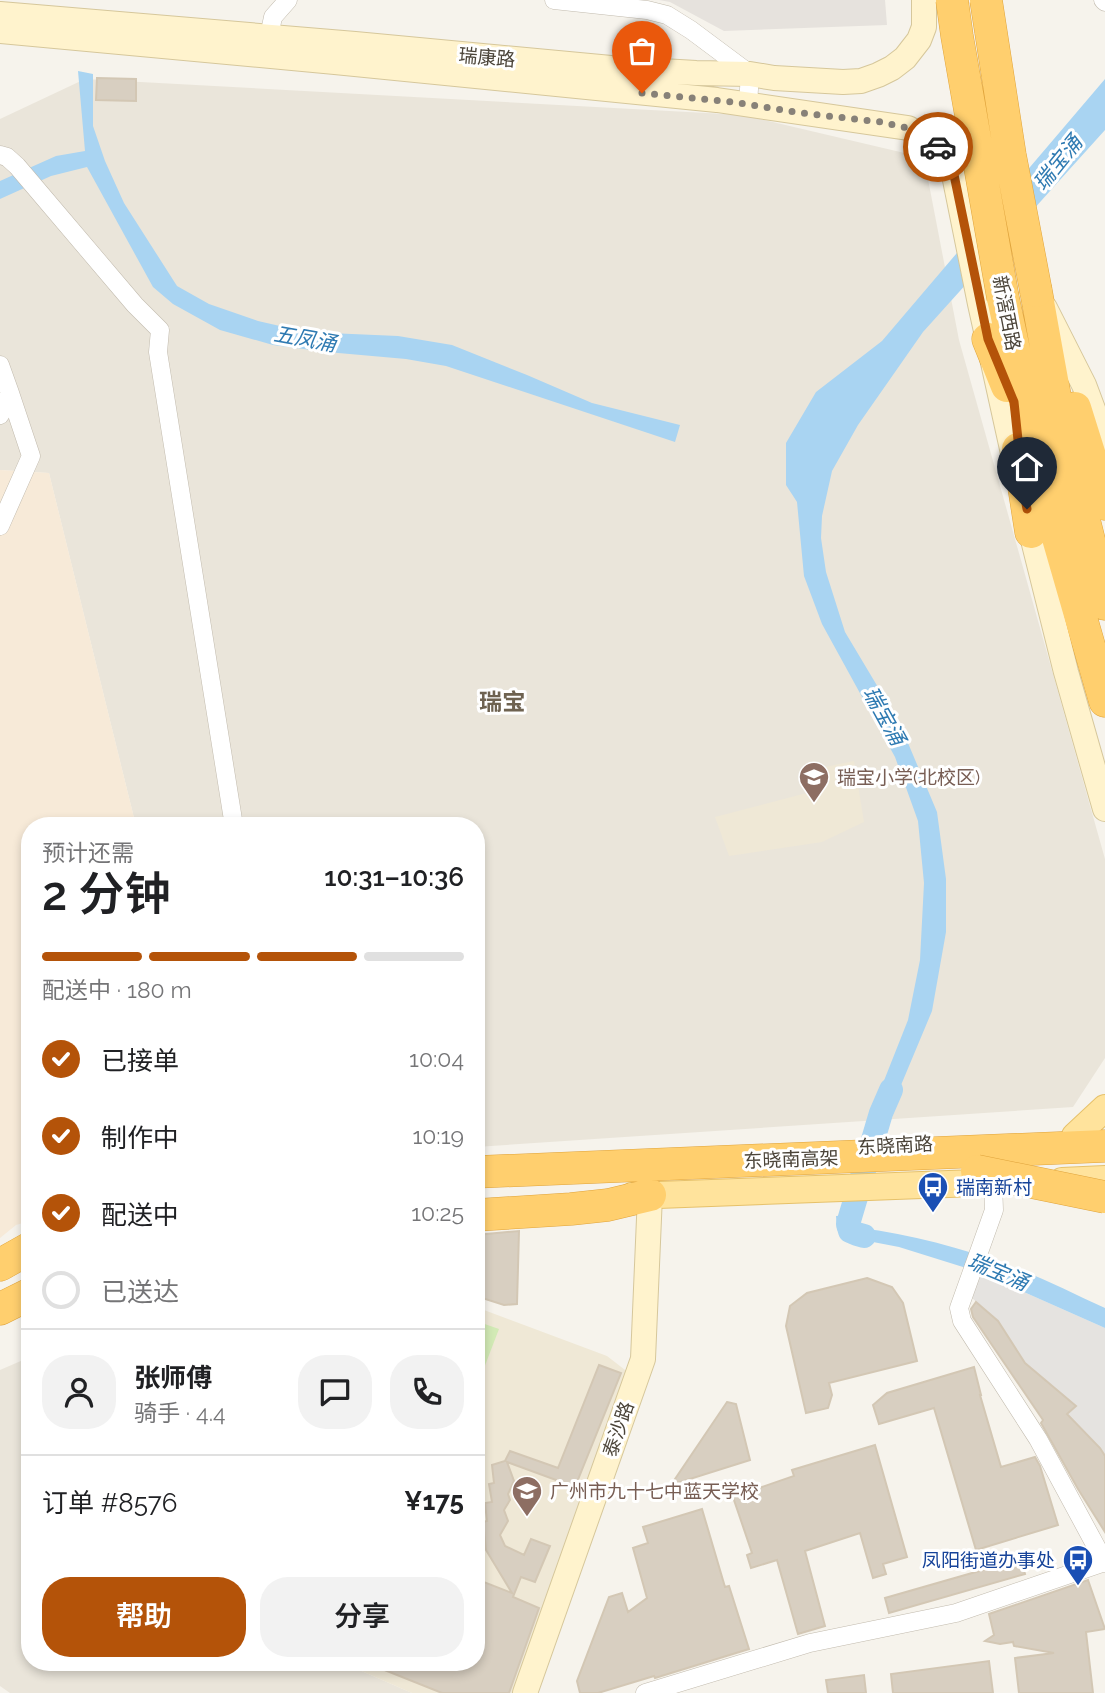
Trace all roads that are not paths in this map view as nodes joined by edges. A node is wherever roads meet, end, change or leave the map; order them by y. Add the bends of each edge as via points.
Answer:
1 (288, 0) edge
2 (554, 0) edge
3 (924, 0) edge
4 (952, 0) edge
5 (986, 0) edge
6 (0, 14) edge
7 (0, 32) edge
8 (267, 46) junction
9 (750, 74) junction
10 (748, 104) junction
11 (0, 155) edge
12 (1036, 291) junction
13 (992, 301) junction
14 (988, 339) junction
15 (0, 365) edge
16 (10, 393) junction
17 (1014, 402) junction
18 (0, 415) edge
19 (1105, 441) edge
20 (1042, 473) junction
21 (1105, 504) edge
22 (0, 526) edge
23 (1031, 532) junction
24 (1105, 604) edge
25 (1105, 701) edge
26 (1105, 808) edge
27 (233, 817) edge
28 (1105, 1108) edge
29 (1105, 1135) edge
30 (1076, 1136) junction
31 (1105, 1146) edge
32 (485, 1163) edge
33 (1105, 1166) edge
34 (485, 1172) edge
35 (985, 1177) junction
36 (1105, 1179) edge
37 (485, 1190) edge
38 (650, 1195) junction
39 (1105, 1197) edge
40 (485, 1201) edge
41 (485, 1214) edge
42 (21, 1253) edge
43 (0, 1265) edge
44 (21, 1268) edge
45 (21, 1277) edge
46 (0, 1279) edge
47 (0, 1289) edge
48 (21, 1298) edge
49 (0, 1309) edge
50 (21, 1310) edge
51 (0, 1320) edge
52 (21, 1322) edge
53 (0, 1330) edge
54 (1105, 1563) edge
55 (525, 1693) edge
56 (645, 1693) edge

1 - 8 street via 273,17
2 - 9 street via 667,15
3 - 9 main road, 瑞康路 via 919,40 905,58 878,75 843,82
4 - 13 highway, 新滘西路, bridge
5 - 12 highway, 新滘西路, bridge
6 - 8 main road, 瑞康路
7 - 8 main road, 瑞康路
8 - 9 main road, 瑞康路
8 - 10 main road, 瑞康路 via 335,62
9 - 10 street
10 - 13 main road, 瑞康路 via 908,128 941,149 953,170
11 - 27 street via 17,166 160,330 158,352
12 - 19 main road via 1084,385
12 - 21 highway
12 - 24 highway, 新滘西路 via 1060,424
13 - 14 main road
13 - 17 highway
13 - 20 highway, 新滘西路 via 1025,401
14 - 17 highway
14 - 23 main road
15 - 16 street
16 - 18 street
16 - 22 street via 31,456
17 - 20 highway
17 - 23 highway
20 - 25 highway, 新滘西路
23 - 26 main road
28 - 30 main road
29 - 30 main road, 东晓南路
30 - 32 main road, 东晓南路
31 - 34 highway, 东晓南高架
33 - 35 highway, 东晓南高架, bridge
35 - 36 main road
35 - 37 highway, 东晓南高架
35 - 38 main road
35 - 39 highway, bridge
35 - 54 street via 994,1210 964,1290 959,1308 962,1321 1038,1439
38 - 40 main road
38 - 41 highway via 596,1207
38 - 55 main road, 泰沙路 via 643,1359
42 - 43 highway
44 - 46 main road
45 - 47 highway
48 - 49 highway
50 - 51 main road
52 - 53 highway
54 - 56 street via 956,1613 810,1643

